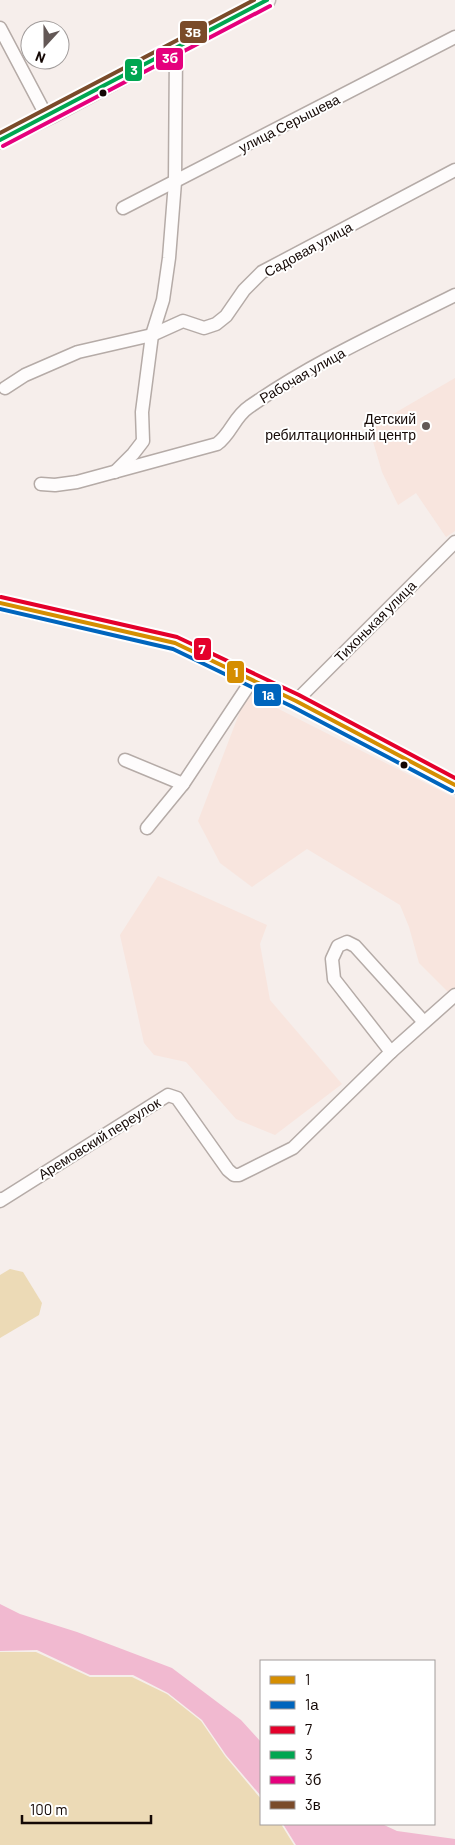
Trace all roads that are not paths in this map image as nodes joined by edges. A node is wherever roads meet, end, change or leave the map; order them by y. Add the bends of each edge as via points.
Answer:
1 (267, 0) edge
2 (0, 28) edge
3 (455, 37) edge
4 (176, 50) junction
5 (47, 117) junction
6 (0, 140) edge
7 (455, 170) edge
8 (175, 182) junction
9 (123, 208) dead end
10 (455, 295) edge
11 (152, 335) junction
12 (5, 388) dead end
13 (113, 474) junction
14 (41, 484) dead end
15 (455, 542) edge
16 (0, 603) edge
17 (252, 680) junction
18 (296, 700) junction
19 (125, 760) dead end
20 (183, 784) junction
21 (455, 785) edge
22 (147, 828) dead end
23 (455, 996) edge
24 (423, 1021) junction
25 (391, 1052) junction
26 (0, 1199) edge

1 - 4 main road
2 - 5 street
3 - 8 street, улица Серышева
4 - 5 main road
4 - 8 street
5 - 6 main road
7 - 11 street, Садовая улица via 262,272 216,324 204,328 183,321
8 - 9 street, улица Серышева
8 - 11 street via 163,300
10 - 13 street, Рабочая улица via 291,379 246,408 226,438 216,444
11 - 12 street, Садовая улица via 78,352 25,375
11 - 13 street via 142,412 143,441
13 - 14 street, Рабочая улица via 77,482
15 - 18 street, Тихонькая улица
16 - 17 main road via 175,644
17 - 18 main road
17 - 20 street
18 - 21 main road
19 - 20 street
20 - 22 street
23 - 24 street, Аремовский переулок
24 - 25 street, Аремовский переулок
24 - 25 street via 355,946 347,942 338,946 332,959 334,979
25 - 26 street, Аремовский переулок via 293,1148 239,1175 228,1170 177,1098 168,1095

